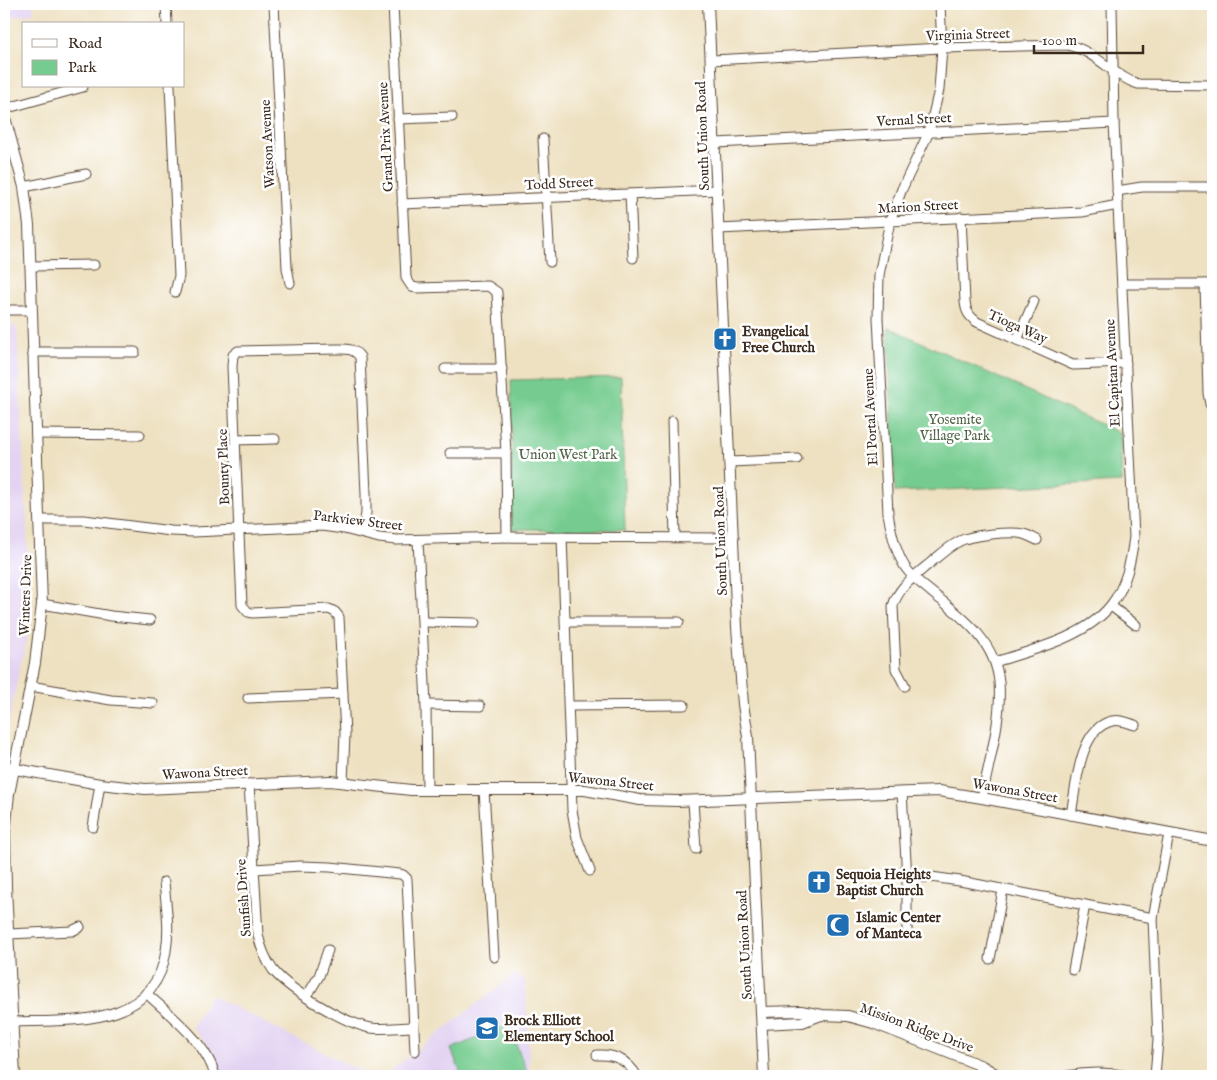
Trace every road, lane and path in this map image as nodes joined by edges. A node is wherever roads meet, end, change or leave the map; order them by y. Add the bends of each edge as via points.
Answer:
1 (166, 4) edge
2 (274, 4) edge
3 (393, 4) edge
4 (708, 4) edge
5 (940, 4) edge
6 (1112, 4) edge
7 (167, 22) edge
8 (942, 48) junction
9 (712, 60) junction
10 (1114, 70) junction
11 (1213, 85) edge
12 (79, 88) edge
13 (170, 88) edge
14 (4, 109) edge
15 (4, 114) edge
16 (452, 117) dead end
17 (398, 119) junction
18 (1114, 123) junction
19 (928, 132) junction
20 (544, 139) dead end
21 (716, 143) junction
22 (86, 174) dead end
23 (24, 187) junction
24 (1213, 187) edge
25 (718, 190) junction
26 (1117, 191) junction
27 (630, 194) junction
28 (546, 198) junction
29 (402, 204) junction
30 (1118, 205) junction
31 (961, 217) junction
32 (890, 221) junction
33 (719, 229) junction
34 (632, 258) dead end
35 (550, 262) dead end
36 (94, 265) dead end
37 (30, 266) junction
38 (290, 283) dead end
39 (1122, 284) junction
40 (1209, 284) edge
41 (175, 292) dead end
42 (1034, 301) dead end
43 (4, 310) edge
44 (32, 310) junction
45 (1017, 340) junction
46 (32, 352) junction
47 (135, 352) dead end
48 (1126, 363) junction
49 (446, 369) dead end
50 (502, 369) junction
51 (1213, 408) edge
52 (672, 421) dead end
53 (36, 434) junction
54 (140, 434) dead end
55 (275, 438) dead end
56 (236, 440) junction
57 (506, 452) junction
58 (450, 453) dead end
59 (797, 459) dead end
60 (730, 462) junction
61 (40, 520) junction
62 (239, 530) junction
63 (363, 533) junction
64 (675, 537) junction
65 (507, 538) junction
66 (562, 538) junction
67 (734, 538) junction
68 (418, 540) junction
69 (1037, 540) dead end
70 (913, 576) junction
71 (42, 604) junction
72 (1111, 606) junction
73 (150, 620) dead end
74 (423, 622) junction
75 (566, 622) junction
76 (679, 622) dead end
77 (475, 623) dead end
78 (1136, 625) dead end
79 (995, 662) junction
80 (30, 686) junction
81 (905, 686) dead end
82 (343, 694) junction
83 (248, 698) dead end
84 (153, 703) dead end
85 (684, 705) dead end
86 (426, 706) junction
87 (480, 706) dead end
88 (569, 706) junction
89 (1135, 725) dead end
90 (4, 767) edge
91 (14, 769) junction
92 (343, 782) junction
93 (100, 784) junction
94 (250, 784) junction
95 (570, 789) junction
96 (427, 790) junction
97 (484, 790) junction
98 (902, 792) junction
99 (982, 798) junction
100 (751, 799) junction
101 (693, 801) junction
102 (1071, 814) junction
103 (93, 827) dead end
104 (1169, 834) junction
105 (1213, 842) edge
106 (696, 849) dead end
107 (255, 870) junction
108 (590, 871) dead end
109 (906, 878) junction
110 (164, 882) dead end
111 (1003, 890) junction
112 (1085, 905) junction
113 (1153, 918) junction
114 (80, 927) dead end
115 (907, 931) dead end
116 (8, 934) junction
117 (328, 950) dead end
118 (494, 957) dead end
119 (990, 959) dead end
120 (1073, 970) dead end
121 (146, 993) junction
122 (307, 996) junction
123 (761, 1012) junction
124 (822, 1015) junction
125 (13, 1022) junction
126 (762, 1024) junction
127 (413, 1027) junction
128 (415, 1051) dead end
129 (597, 1055) dead end
130 (982, 1066) junction
131 (15, 1076) edge
132 (215, 1076) edge
133 (637, 1076) edge
134 (764, 1076) edge
135 (976, 1076) edge
136 (999, 1076) edge
137 (1067, 1076) edge
138 (1128, 1076) edge
139 (1155, 1076) edge

1 - 7 street
2 - 38 street, Watson Avenue
3 - 17 street, Grand Prix Avenue
4 - 9 street, South Union Road
5 - 8 street, El Portal Avenue
6 - 10 street, El Capitan Avenue
8 - 9 street, Virginia Street
8 - 10 street, Virginia Street via 1067,45 1078,47
8 - 19 street, El Portal Avenue via 939,90
9 - 21 street, South Union Road
10 - 11 street, Virginia Street via 1138,84
10 - 18 street, El Capitan Avenue
12 - 14 street
13 - 41 street via 179,276
15 - 23 street, Winters Drive
16 - 17 street
17 - 29 street, Grand Prix Avenue
18 - 19 street, Vernal Street
18 - 26 street, El Capitan Avenue
19 - 21 street, Vernal Street
19 - 32 street, El Portal Avenue
20 - 28 street
21 - 25 street, South Union Road
22 - 23 street
23 - 37 street, Winters Drive
24 - 26 street via 1142,187
25 - 27 street, Todd Street
25 - 33 street, South Union Road
26 - 30 street, El Capitan Avenue
27 - 28 street, Todd Street
27 - 34 street
28 - 29 street, Todd Street
28 - 35 street
29 - 50 street, Grand Prix Avenue via 408,283 417,288 488,286 497,292
30 - 31 street, Marion Street via 1082,212
30 - 39 street, El Capitan Avenue
31 - 32 street, Marion Street
31 - 45 street, Tioga Way via 966,310 977,322
32 - 33 street, Marion Street
32 - 70 street, El Portal Avenue via 882,253 878,292 888,513 899,555
33 - 60 street, South Union Road
36 - 37 street
37 - 44 street, Winters Drive
39 - 40 street
39 - 48 street, El Capitan Avenue
40 - 51 street via 1208,393
42 - 45 street
43 - 44 street
44 - 46 street, Winters Drive
45 - 48 street, Tioga Way via 1073,365
46 - 47 street
46 - 53 street, Winters Drive
48 - 72 street, El Capitan Avenue via 1134,537 1127,573
49 - 50 street
50 - 57 street
52 - 64 street
53 - 54 street
53 - 61 street, Winters Drive
55 - 56 street
56 - 62 street, Bounty Place
56 - 63 street, Bounty Place via 232,359 238,351 349,349 357,352 360,357 366,494
57 - 58 street
57 - 65 street
59 - 60 street
60 - 67 street, South Union Road
61 - 62 street, Parkview Street via 84,520 171,531
61 - 71 street, Winters Drive
62 - 63 street, Parkview Street via 322,526
62 - 82 street, Bounty Place via 242,605 248,612 329,609 339,617
63 - 68 street, Parkview Street via 379,538
64 - 66 street, Parkview Street
64 - 67 street, Parkview Street
65 - 66 street, Parkview Street
65 - 68 street, Parkview Street
66 - 75 street
67 - 100 street, South Union Road via 737,627
68 - 74 street
69 - 70 street via 1023,534 960,540
70 - 79 street, El Portal Avenue via 973,627
70 - 81 street via 893,606 896,669
71 - 73 street
71 - 80 street, Winters Drive
72 - 78 street
72 - 79 street, El Capitan Avenue via 1082,629 1056,642
74 - 77 street
74 - 86 street
75 - 76 street
75 - 88 street
79 - 99 street, El Portal Avenue via 999,703
80 - 84 street via 111,700
80 - 91 street, Winters Drive
82 - 83 street
82 - 92 street
85 - 88 street
86 - 87 street
86 - 96 street
88 - 95 street
89 - 102 street via 1114,720 1103,724 1088,740
90 - 91 street, Wawona Street
91 - 93 street, Wawona Street
91 - 116 street, Winters Drive via 5,833
92 - 94 street, Wawona Street
92 - 96 street, Wawona Street via 399,790
93 - 94 street, Wawona Street via 145,788
93 - 103 street
94 - 107 street, Sunfish Drive
95 - 97 street, Wawona Street
95 - 101 street, Wawona Street via 640,800
95 - 108 street via 577,838
96 - 97 street, Wawona Street
97 - 118 street
98 - 99 street, Wawona Street via 939,791
98 - 100 street, Wawona Street
98 - 109 street
99 - 102 street, Wawona Street
100 - 101 street, Wawona Street
100 - 123 street, South Union Road
101 - 106 street
102 - 104 street, Wawona Street
104 - 105 street, Wawona Street
104 - 113 street
107 - 122 street, Sunfish Drive via 256,917 262,950 274,970
107 - 127 street via 330,866 403,875 407,879
109 - 111 street via 931,877
109 - 115 street
110 - 121 street via 166,951 157,978
111 - 112 street
111 - 119 street
112 - 113 street
112 - 120 street
113 - 139 street via 1158,1040
114 - 116 street
116 - 125 street, Winters Drive
117 - 122 street via 319,976
121 - 125 street via 121,1011 104,1017
121 - 132 street via 195,1041 208,1057
122 - 127 street, Sunfish Drive via 334,1014 359,1024 383,1028
123 - 124 street, Mission Ridge Drive via 801,1011
123 - 126 street, South Union Road
124 - 126 street, Mission Ridge Drive via 802,1022
124 - 130 street, Mission Ridge Drive via 848,1016 873,1023
125 - 131 street, Winters Drive
126 - 134 street, South Union Road
127 - 128 street
129 - 133 street via 615,1056
130 - 135 street
130 - 136 street, Mission Ridge Drive
137 - 138 street via 1103,1072

